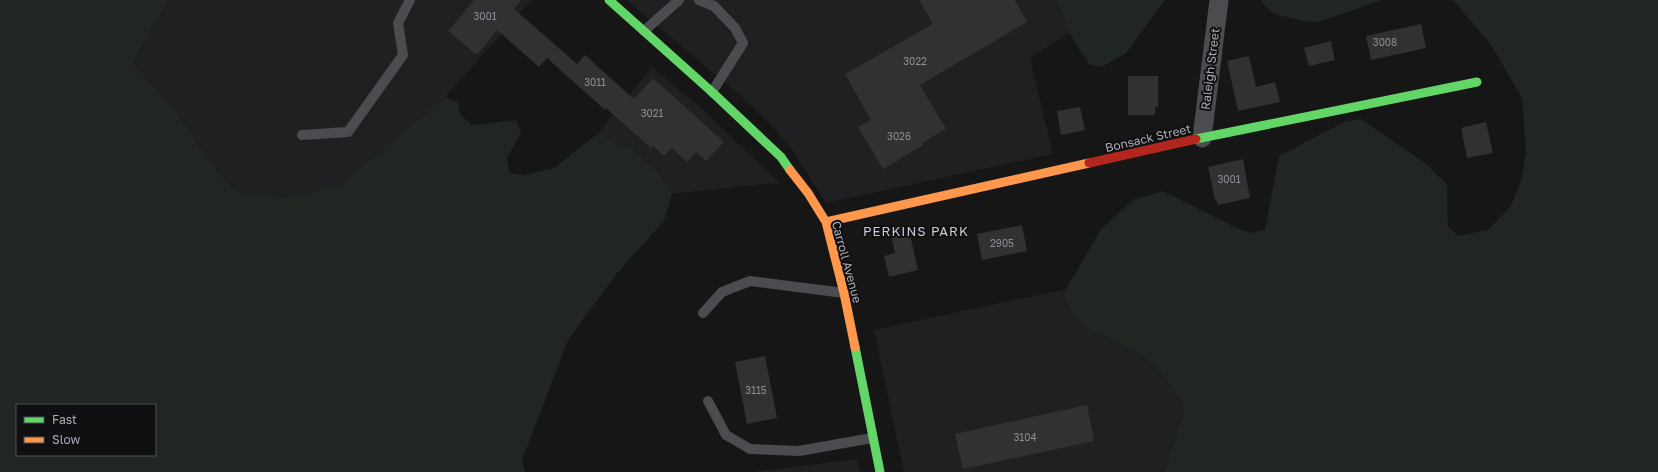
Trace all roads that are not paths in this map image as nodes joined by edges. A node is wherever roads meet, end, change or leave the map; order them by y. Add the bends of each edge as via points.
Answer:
1 (410, 0) edge
2 (609, 0) edge
3 (680, 0) edge
4 (699, 0) edge
5 (1219, 0) edge
6 (644, 31) junction
7 (1478, 82) dead end
8 (712, 92) junction
9 (302, 136) dead end
10 (1202, 138) junction
11 (826, 222) junction
12 (844, 293) junction
13 (703, 313) dead end
14 (708, 401) dead end
15 (872, 438) junction
16 (880, 472) edge

1 - 9 lane via 398,24 404,55 348,132
2 - 6 street, Carroll Avenue
3 - 6 lane
4 - 8 lane via 714,6 735,28 743,43
5 - 10 street, Raleigh Street
6 - 8 street, Carroll Avenue
7 - 10 street, Bonsack Street
8 - 11 street, Carroll Avenue via 781,157
10 - 11 street, Bonsack Street
11 - 12 street, Carroll Avenue
12 - 13 lane via 750,281 722,292
12 - 15 street, Carroll Avenue
14 - 15 lane via 726,435 750,449 799,452
15 - 16 street, Carroll Avenue

